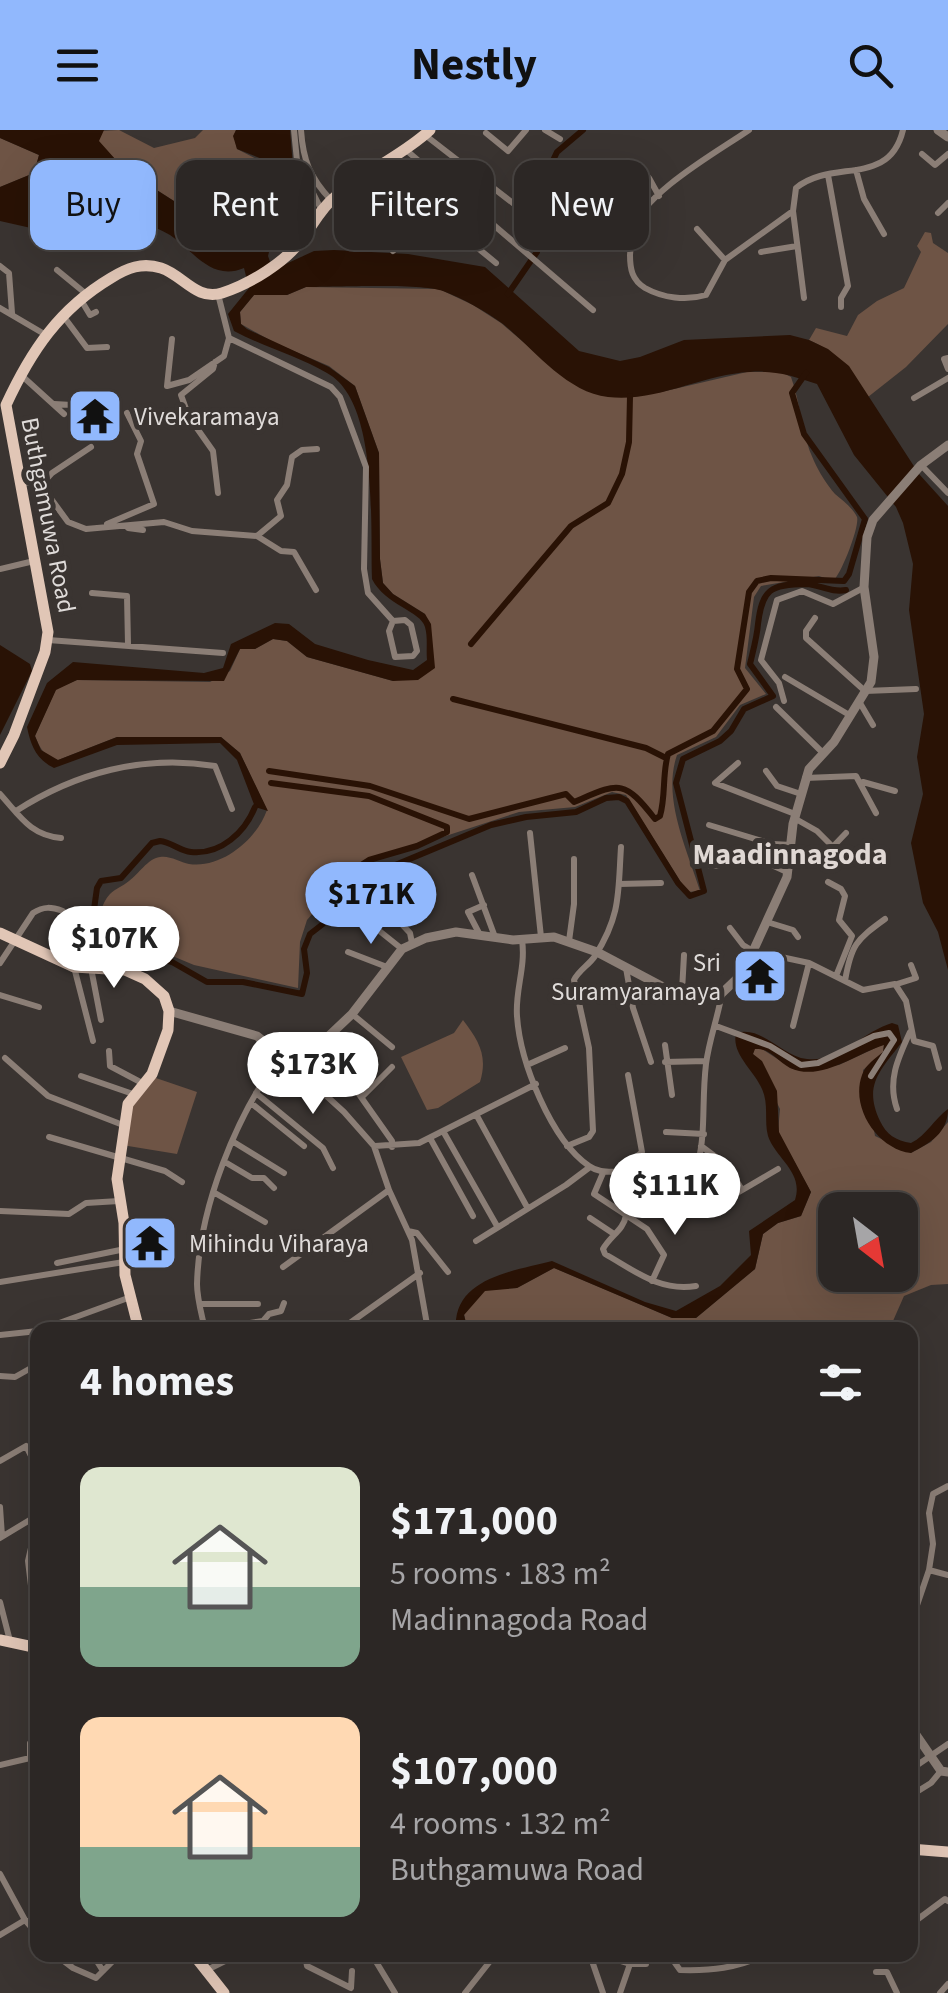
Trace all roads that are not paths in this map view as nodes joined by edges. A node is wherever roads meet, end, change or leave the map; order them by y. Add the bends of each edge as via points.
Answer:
1 (298, 130) edge
2 (526, 130) edge
3 (545, 130) edge
4 (748, 130) edge
5 (902, 130) edge
6 (938, 130) edge
7 (427, 132) edge
8 (486, 133) dead end
9 (948, 136) edge
10 (560, 139) dead end
11 (405, 150) junction
12 (922, 154) dead end
13 (948, 154) edge
14 (389, 160) edge
15 (856, 170) junction
16 (828, 175) junction
17 (649, 178) dead end
18 (659, 196) junction
19 (334, 199) edge
20 (514, 203) edge
21 (948, 203) edge
22 (326, 205) junction
23 (793, 210) junction
24 (938, 213) dead end
25 (697, 229) dead end
26 (884, 234) dead end
27 (797, 246) junction
28 (480, 250) edge
29 (760, 252) dead end
30 (725, 260) junction
31 (496, 263) dead end
32 (0, 266) edge
33 (57, 270) dead end
34 (218, 294) junction
35 (82, 295) junction
36 (804, 298) dead end
37 (842, 307) dead end
38 (0, 308) edge
39 (592, 310) dead end
40 (96, 312) dead end
41 (12, 315) junction
42 (62, 315) junction
43 (47, 335) junction
44 (228, 338) junction
45 (172, 339) dead end
46 (107, 346) dead end
47 (948, 358) edge
48 (215, 362) junction
49 (948, 369) edge
50 (20, 374) junction
51 (948, 378) edge
52 (914, 398) dead end
53 (88, 400) dead end
54 (53, 404) junction
55 (128, 413) dead end
56 (64, 414) dead end
57 (4, 426) edge
58 (948, 444) edge
59 (91, 448) dead end
60 (317, 449) dead end
61 (919, 467) junction
62 (18, 481) junction
63 (41, 485) junction
64 (218, 493) dead end
65 (948, 493) edge
66 (97, 528) junction
67 (142, 530) dead end
68 (258, 536) junction
69 (34, 562) junction
70 (0, 569) edge
71 (864, 587) junction
72 (316, 590) dead end
73 (92, 594) dead end
74 (815, 618) dead end
75 (394, 622) junction
76 (48, 640) junction
77 (128, 644) junction
78 (222, 653) dead end
79 (785, 678) dead end
80 (916, 688) dead end
81 (866, 691) junction
82 (784, 701) dead end
83 (860, 703) junction
84 (776, 707) dead end
85 (852, 716) junction
86 (873, 725) dead end
87 (824, 754) junction
88 (0, 763) edge
89 (738, 763) dead end
90 (766, 771) dead end
91 (805, 778) junction
92 (860, 781) junction
93 (895, 791) dead end
94 (0, 794) edge
95 (801, 794) junction
96 (232, 809) dead end
97 (16, 812) junction
98 (876, 813) dead end
99 (795, 816) junction
100 (709, 825) dead end
101 (530, 833) dead end
102 (846, 833) dead end
103 (61, 838) dead end
104 (792, 845) junction
105 (621, 847) dead end
106 (833, 847) junction
107 (823, 857) dead end
108 (574, 859) dead end
109 (710, 866) dead end
110 (788, 872) junction
111 (472, 875) dead end
112 (828, 882) dead end
113 (618, 884) junction
114 (661, 884) dead end
115 (484, 905) junction
116 (63, 911) dead end
117 (393, 916) dead end
118 (362, 918) dead end
119 (885, 919) dead end
120 (766, 922) junction
121 (730, 928) dead end
122 (0, 933) edge
123 (480, 935) junction
124 (495, 937) junction
125 (798, 937) dead end
126 (541, 938) junction
127 (13, 940) junction
128 (522, 940) junction
129 (569, 942) junction
130 (412, 943) junction
131 (402, 948) junction
132 (753, 950) junction
133 (348, 952) dead end
134 (596, 952) junction
135 (684, 955) dead end
136 (809, 962) junction
137 (0, 963) edge
138 (74, 966) junction
139 (912, 966) dead end
140 (386, 967) junction
141 (90, 968) junction
142 (626, 968) junction
143 (836, 976) junction
144 (845, 981) junction
145 (896, 984) junction
146 (682, 992) junction
147 (722, 993) junction
148 (0, 994) edge
149 (39, 1006) dead end
150 (169, 1012) junction
151 (352, 1014) junction
152 (102, 1020) dead end
153 (716, 1026) junction
154 (793, 1026) dead end
155 (910, 1032) junction
156 (93, 1041) dead end
157 (665, 1045) dead end
158 (392, 1047) dead end
159 (564, 1048) dead end
160 (314, 1050) junction
161 (109, 1051) dead end
162 (286, 1056) junction
163 (5, 1058) dead end
164 (706, 1061) junction
165 (650, 1062) dead end
166 (665, 1062) junction
167 (527, 1065) junction
168 (392, 1067) dead end
169 (939, 1068) dead end
170 (628, 1075) dead end
171 (81, 1076) dead end
172 (871, 1076) dead end
173 (144, 1084) junction
174 (536, 1084) junction
175 (256, 1093) junction
176 (133, 1094) junction
177 (672, 1094) dead end
178 (362, 1097) junction
179 (251, 1103) junction
180 (897, 1109) dead end
181 (476, 1116) junction
182 (123, 1124) junction
183 (444, 1131) junction
184 (666, 1132) dead end
185 (704, 1134) junction
186 (48, 1137) dead end
187 (430, 1138) junction
188 (232, 1141) junction
189 (304, 1146) dead end
190 (374, 1146) junction
191 (567, 1146) junction
192 (701, 1146) junction
193 (392, 1148) junction
194 (119, 1156) junction
195 (224, 1162) junction
196 (590, 1167) junction
197 (333, 1168) dead end
198 (778, 1170) dead end
199 (620, 1171) junction
200 (284, 1173) dead end
201 (603, 1173) junction
202 (182, 1182) dead end
203 (274, 1188) dead end
204 (389, 1190) junction
205 (742, 1190) junction
206 (215, 1193) junction
207 (688, 1193) junction
208 (119, 1201) junction
209 (527, 1207) junction
210 (0, 1211) edge
211 (626, 1215) junction
212 (473, 1216) dead end
213 (590, 1218) dead end
214 (265, 1222) dead end
215 (496, 1226) junction
216 (408, 1231) junction
217 (614, 1234) junction
218 (476, 1241) dead end
219 (126, 1255) junction
220 (58, 1264) dead end
221 (282, 1267) dead end
222 (448, 1272) dead end
223 (420, 1273) junction
224 (652, 1281) junction
225 (0, 1282) edge
226 (696, 1286) dead end
227 (128, 1298) junction
228 (284, 1303) dead end
229 (200, 1304) junction
230 (258, 1304) dead end
231 (61, 1322) edge
232 (136, 1322) edge
233 (203, 1322) edge
234 (257, 1322) edge
235 (351, 1322) edge
236 (427, 1322) edge
237 (30, 1331) edge
238 (0, 1335) edge
239 (30, 1369) edge
240 (0, 1376) edge
241 (30, 1454) edge
242 (0, 1461) edge
243 (948, 1486) edge
244 (0, 1507) edge
245 (30, 1521) edge
246 (1, 1537) edge
247 (930, 1570) junction
248 (948, 1575) edge
249 (0, 1602) edge
250 (918, 1603) edge
251 (5, 1641) edge
252 (30, 1645) edge
253 (918, 1738) edge
254 (948, 1744) edge
255 (929, 1755) junction
256 (30, 1758) edge
257 (918, 1764) edge
258 (0, 1765) edge
259 (944, 1772) edge
260 (918, 1792) edge
261 (918, 1850) edge
262 (948, 1852) edge
263 (0, 1874) edge
264 (948, 1900) edge
265 (918, 1919) edge
266 (25, 1920) junction
267 (30, 1922) edge
268 (30, 1925) edge
269 (0, 1935) edge
270 (65, 1962) edge
271 (97, 1962) edge
272 (112, 1962) edge
273 (200, 1962) edge
274 (223, 1962) edge
275 (306, 1962) edge
276 (376, 1962) edge
277 (489, 1962) edge
278 (592, 1962) edge
279 (624, 1962) edge
280 (675, 1962) edge
281 (750, 1962) edge
282 (630, 1964) junction
283 (646, 1964) dead end
284 (207, 1970) junction
285 (103, 1971) junction
286 (352, 1972) dead end
287 (876, 1972) dead end
288 (948, 1984) edge
289 (224, 1993) edge
290 (394, 1993) edge
291 (464, 1993) edge
292 (603, 1993) edge
293 (620, 1993) edge
294 (897, 1993) edge
295 (940, 1993) edge

1 - 22 street
1 - 22 street via 297,161
2 - 8 street via 508,151
3 - 10 street
4 - 18 street
5 - 15 street via 890,158
6 - 9 street
7 - 11 main road
7 - 20 street
11 - 14 main road
11 - 39 street
12 - 13 street via 935,165
15 - 16 street
15 - 26 street
16 - 23 street via 796,188
16 - 37 street via 848,286
17 - 18 street
18 - 30 street via 631,233 633,276 649,290 690,300 706,295
19 - 22 main road
21 - 24 street
22 - 34 main road via 274,266
23 - 27 street
23 - 30 street
25 - 30 street
27 - 29 street
27 - 36 street
28 - 31 street
32 - 41 street via 9,273
33 - 35 street
34 - 35 main road, Buthgamuwa Road via 200,294 173,273 141,264
34 - 44 street
35 - 40 street via 90,315
35 - 42 main road, Buthgamuwa Road
38 - 41 street
41 - 43 street
42 - 43 main road, Buthgamuwa Road
42 - 46 street via 87,348
43 - 50 main road, Buthgamuwa Road
44 - 48 street via 224,356
44 - 75 street via 340,396 366,467 368,593
45 - 48 street via 167,386
47 - 49 street
48 - 64 street via 181,395 214,451
50 - 54 street
50 - 57 main road, Buthgamuwa Road
51 - 52 street
53 - 54 street
54 - 56 street
55 - 66 street via 154,504
57 - 62 main road, Buthgamuwa Road
58 - 61 street
59 - 63 street
60 - 68 street via 292,457 277,500 281,516
61 - 65 street
61 - 71 street via 866,537
62 - 63 street
62 - 69 main road, Buthgamuwa Road
63 - 66 street via 68,522
66 - 67 street
66 - 68 street via 154,522
68 - 72 street via 294,552
69 - 70 street
69 - 76 main road, Buthgamuwa Road
71 - 81 street via 874,656
71 - 82 street via 833,604 802,591 777,600 760,660
73 - 77 street via 127,596
74 - 81 street via 806,638
75 - 75 street via 388,631 396,657 414,656 412,625
76 - 77 street
76 - 88 main road, Buthgamuwa Road
77 - 78 street
79 - 85 street
80 - 81 street
81 - 83 street
83 - 85 street
83 - 86 street
84 - 87 street
85 - 87 street
87 - 91 street
89 - 99 street via 716,780 718,786
90 - 95 street via 777,786
91 - 92 street via 852,774
91 - 95 street
92 - 93 street
92 - 98 street
94 - 97 street
95 - 99 street
96 - 97 street via 214,766 145,764 101,771
97 - 103 street via 43,836
99 - 104 street
99 - 106 street
100 - 104 street
101 - 126 street
102 - 106 street
104 - 110 street
105 - 113 street
106 - 107 street
108 - 129 street
109 - 110 street via 765,862
110 - 120 street
111 - 115 street
112 - 143 street via 846,896 839,920 852,936
113 - 114 street
113 - 134 street via 618,909
115 - 123 street via 468,912
115 - 124 street
116 - 127 street via 41,908
117 - 130 street
118 - 131 street
119 - 144 street via 850,950
120 - 125 street
120 - 132 street
121 - 132 street
122 - 127 main road
123 - 124 street
123 - 130 street via 450,932
124 - 128 street
126 - 128 street
126 - 129 street
127 - 137 street
127 - 138 main road
128 - 167 street via 517,1013
129 - 134 street
130 - 131 street
131 - 140 street
132 - 136 street
132 - 147 street via 738,980
133 - 140 street
134 - 142 street
134 - 191 street via 574,980 590,1048 593,1131
135 - 146 street
136 - 143 street
136 - 154 street
138 - 141 main road
138 - 156 street
139 - 145 street via 916,978
140 - 151 street
141 - 150 main road via 145,978
141 - 152 street
142 - 146 street
142 - 165 street
143 - 144 street
144 - 145 street via 869,991
145 - 155 street
146 - 147 street
147 - 153 street
148 - 149 street
150 - 162 street via 258,1036
150 - 173 main road via 162,1051
151 - 158 street
151 - 160 street
153 - 164 street
153 - 172 street via 801,1065 886,1032 894,1040
155 - 169 street via 914,1041 933,1046
155 - 180 street via 894,1067
157 - 166 street
159 - 167 street
160 - 162 street
160 - 178 street
161 - 173 street via 110,1066
162 - 175 street
162 - 190 street
163 - 182 street via 48,1096
164 - 166 street
164 - 185 street
166 - 177 street
167 - 174 street
168 - 178 street
170 - 199 street via 642,1152
171 - 176 street
173 - 176 main road
174 - 181 street
174 - 191 street
175 - 179 street
175 - 197 street via 323,1148
176 - 182 main road
178 - 193 street
179 - 188 street
179 - 189 street
181 - 183 street
181 - 209 street
182 - 194 main road
183 - 187 street
183 - 215 street
184 - 185 street
185 - 192 street
186 - 194 street
187 - 193 street
187 - 212 street
188 - 195 street
188 - 200 street
190 - 193 street
190 - 204 street
191 - 196 street
192 - 205 street via 728,1166
192 - 207 street
194 - 202 street
194 - 208 main road
195 - 203 street
195 - 206 street
196 - 201 street
196 - 209 street
198 - 205 street
199 - 201 street
199 - 207 street via 663,1213
201 - 211 street via 594,1194
204 - 216 street
204 - 221 street
205 - 207 street via 708,1210
206 - 214 street
206 - 229 street via 199,1272
208 - 210 street via 86,1203 69,1214
208 - 219 main road
209 - 215 street
211 - 217 street
211 - 224 street via 647,1229 664,1255
213 - 217 street
215 - 218 street
216 - 222 street via 417,1233
216 - 223 street
217 - 224 street via 605,1254
219 - 220 street
219 - 225 street
219 - 227 main road
223 - 235 street
223 - 236 street
224 - 226 street via 677,1289
227 - 231 street
227 - 232 main road
228 - 234 street via 282,1312
229 - 230 street
229 - 233 street
237 - 238 street
239 - 240 street
241 - 242 street via 26,1446
243 - 247 street via 930,1503
244 - 246 street
245 - 246 street
247 - 248 street
247 - 250 street
249 - 251 street
251 - 252 main road
253 - 255 street
254 - 255 street
255 - 257 street
255 - 259 street
256 - 258 street
259 - 260 street
261 - 262 main road
263 - 266 street
264 - 265 street
266 - 267 street
266 - 268 street
266 - 269 street
270 - 285 street via 96,1978
271 - 285 street
272 - 285 street
273 - 284 main road
274 - 284 street
275 - 286 street via 351,1988
276 - 290 street
277 - 291 street
278 - 292 street
279 - 282 street
280 - 281 street via 680,1970 716,1971
282 - 283 street
282 - 293 street
284 - 289 main road
287 - 294 street via 887,1972
288 - 295 street

